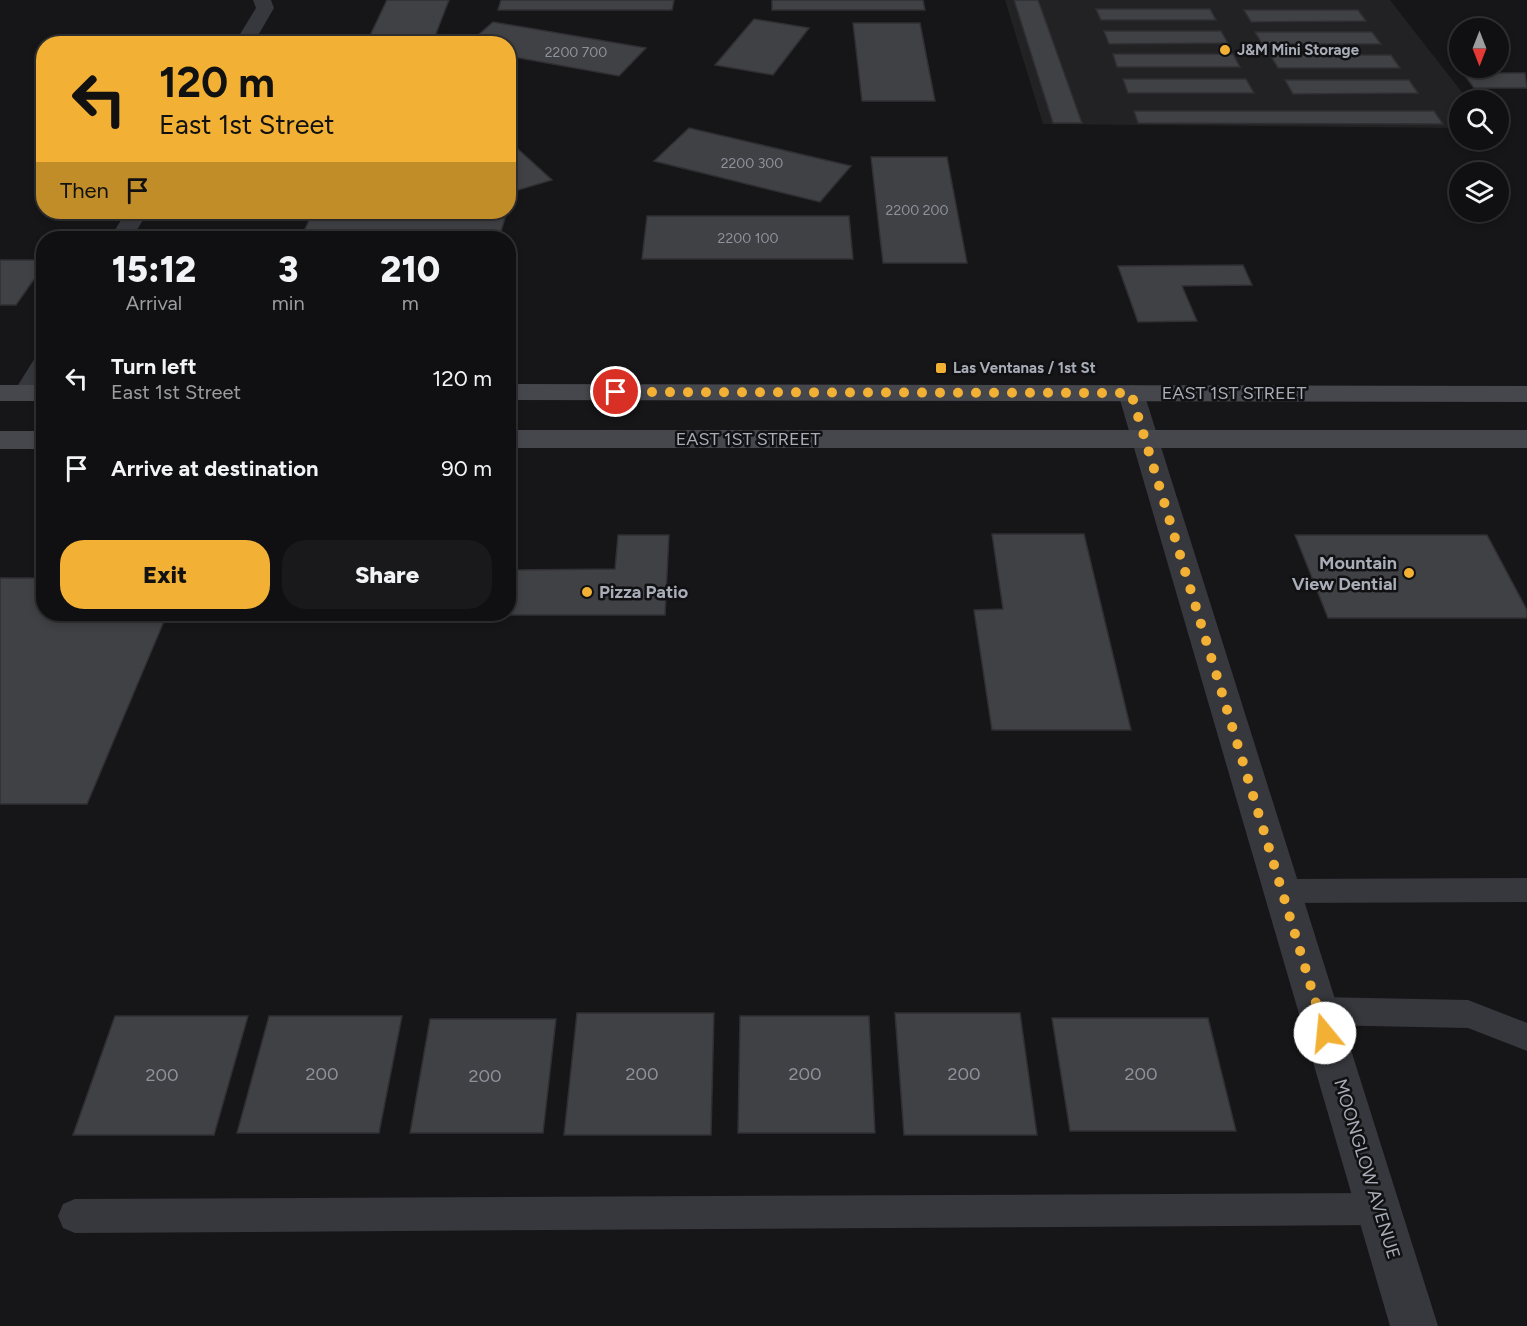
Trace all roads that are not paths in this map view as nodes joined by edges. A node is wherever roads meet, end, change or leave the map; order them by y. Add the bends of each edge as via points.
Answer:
1 (262, 0) edge
2 (248, 36) edge
3 (36, 375) edge
4 (516, 392) edge
5 (23, 393) edge
6 (1131, 393) junction
7 (1527, 394) edge
8 (516, 439) edge
9 (1147, 439) junction
10 (1527, 439) edge
11 (0, 440) edge
12 (36, 440) edge
13 (1527, 890) edge
14 (1283, 891) junction
15 (1319, 1011) junction
16 (1527, 1037) edge
17 (1379, 1209) junction
18 (75, 1216) dead end
19 (1414, 1326) edge

1 - 2 street via 265,8
3 - 5 street
4 - 6 main road, EAST 1ST STREET
6 - 7 main road, EAST 1ST STREET
6 - 9 street, MOONGLOW AVENUE
8 - 9 main road, EAST 1ST STREET
9 - 10 main road, EAST 1ST STREET
9 - 14 street, MOONGLOW AVENUE
11 - 12 main road
13 - 14 lane
14 - 15 street, MOONGLOW AVENUE
15 - 16 lane via 1468,1014
15 - 17 street, MOONGLOW AVENUE
17 - 18 lane
17 - 19 street, MOONGLOW AVENUE

